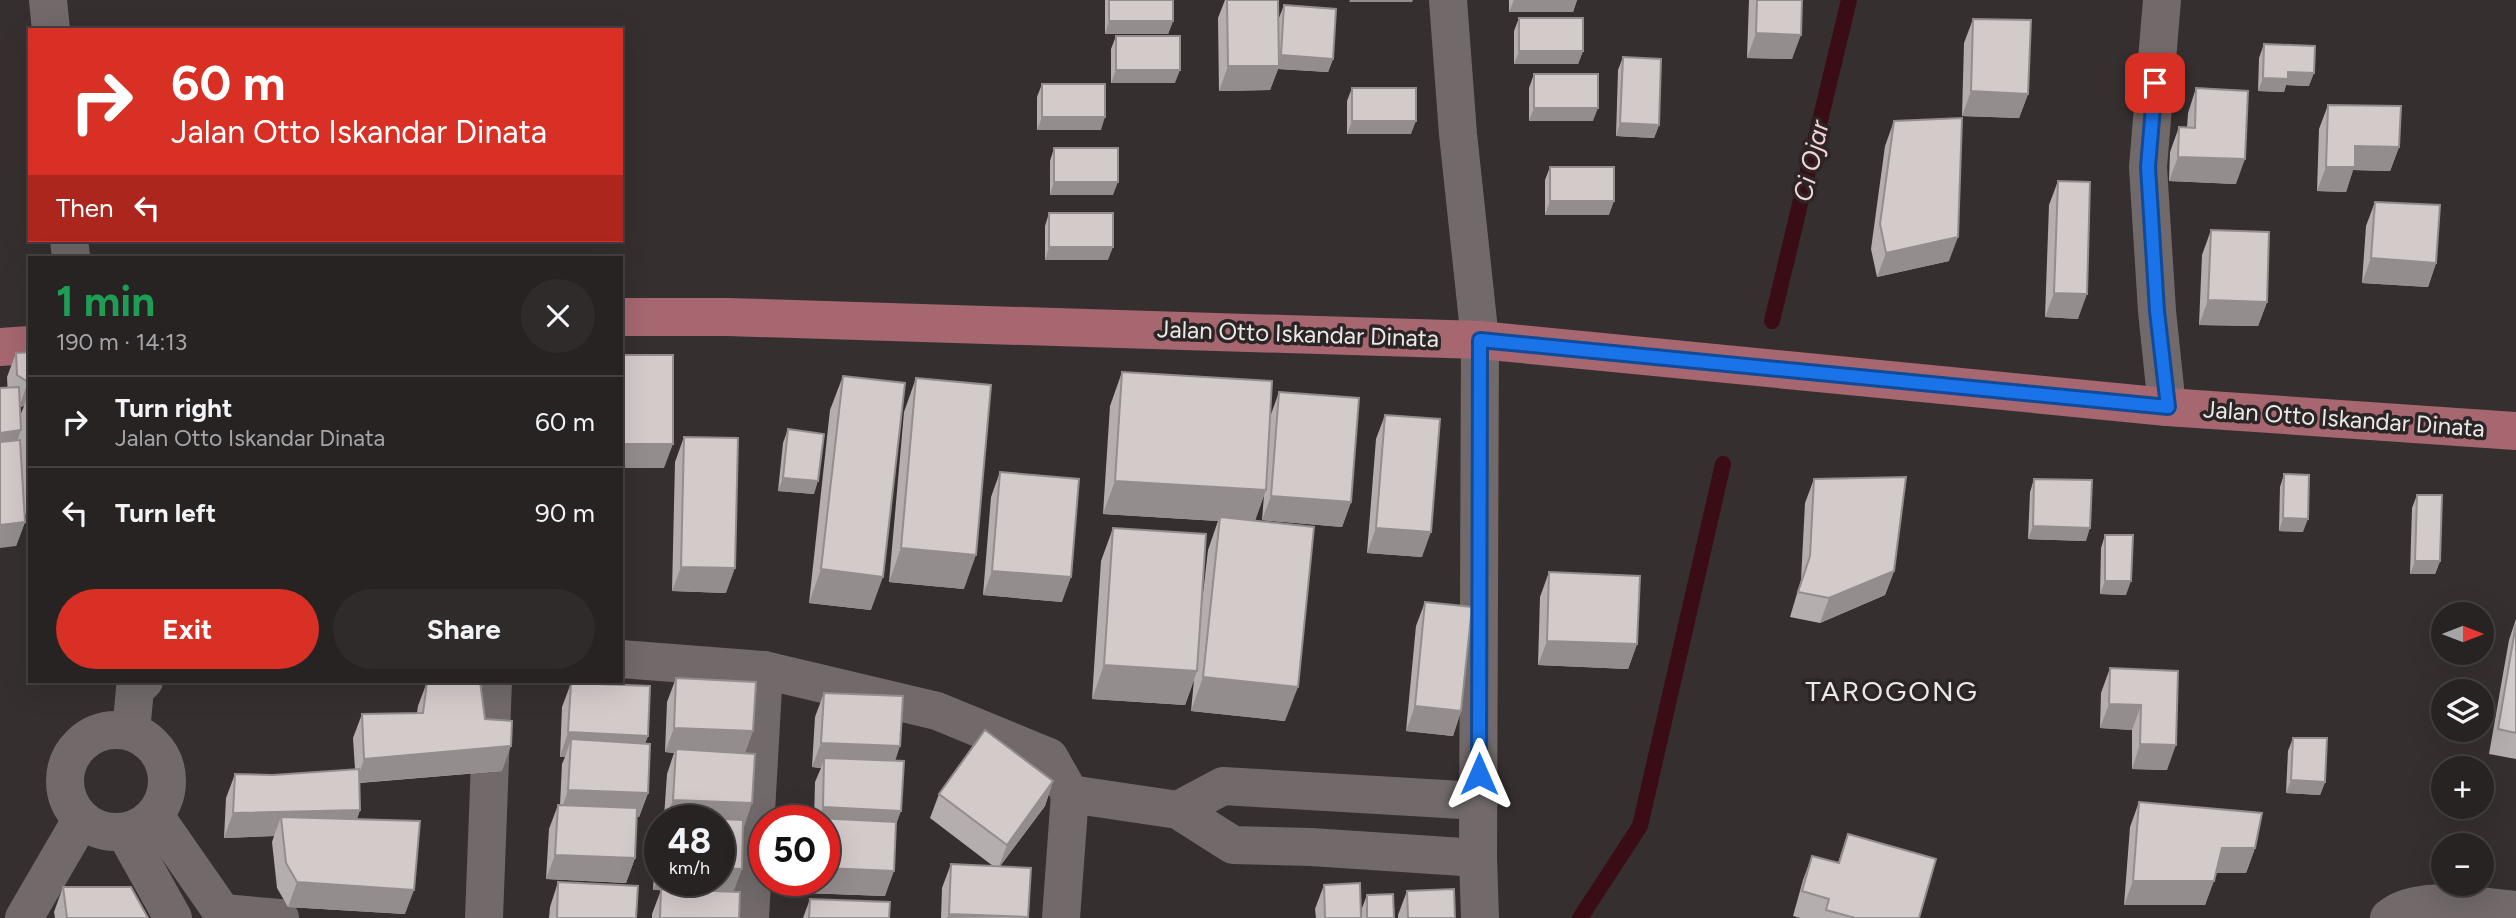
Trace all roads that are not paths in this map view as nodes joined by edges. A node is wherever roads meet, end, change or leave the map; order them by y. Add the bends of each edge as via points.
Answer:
1 (48, 0) edge
2 (1448, 0) edge
3 (2162, 0) edge
4 (51, 28) edge
5 (623, 317) edge
6 (1480, 340) junction
7 (28, 345) edge
8 (0, 347) edge
9 (2168, 407) junction
10 (2516, 431) edge
11 (623, 659) edge
12 (764, 670) junction
13 (142, 683) edge
14 (493, 683) edge
15 (131, 732) junction
16 (1070, 794) junction
17 (1479, 801) junction
18 (1178, 810) junction
19 (81, 820) junction
20 (140, 824) junction
21 (1478, 858) junction
22 (2516, 910) edge
23 (224, 915) edge
24 (24, 918) edge
25 (173, 918) edge
26 (280, 918) edge
27 (484, 918) edge
28 (750, 918) edge
29 (1061, 918) edge
30 (1480, 918) edge
31 (2389, 918) edge

1 - 4 street
2 - 6 street
3 - 9 street via 2148,167
5 - 6 main road, Jalan Otto Iskandar Dinata
6 - 9 main road, Jalan Otto Iskandar Dinata
6 - 17 street
7 - 8 main road
9 - 10 main road, Jalan Otto Iskandar Dinata
11 - 12 street
12 - 16 street via 937,710 1049,757
12 - 28 street
13 - 15 street via 135,689
14 - 27 street
15 - 19 street via 97,732 71,755 65,789
15 - 20 street via 146,739 166,767 163,801
16 - 18 street
16 - 29 street
17 - 18 street via 1223,786
17 - 21 street
18 - 21 street via 1233,845
19 - 20 street via 110,832
19 - 24 street
20 - 23 street
20 - 25 street
21 - 30 street
22 - 31 street via 2423,904 2404,908
23 - 26 street

